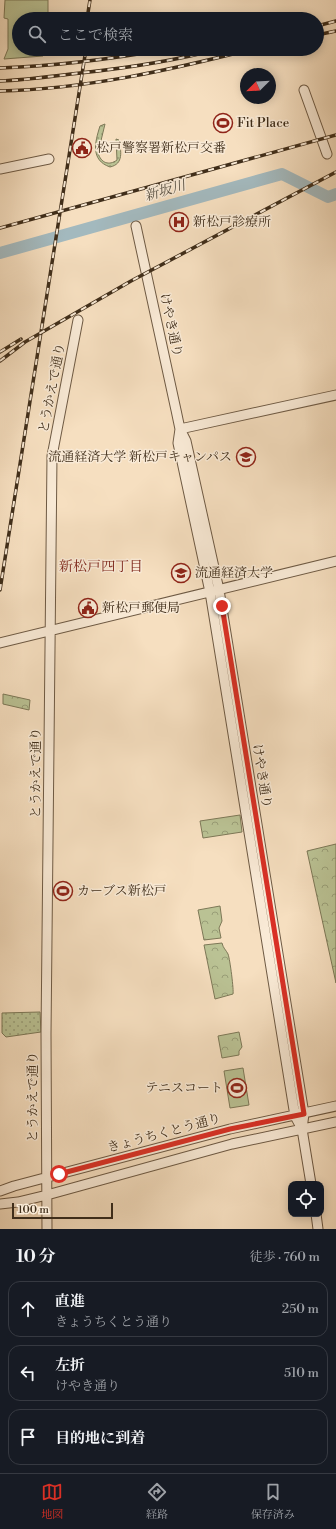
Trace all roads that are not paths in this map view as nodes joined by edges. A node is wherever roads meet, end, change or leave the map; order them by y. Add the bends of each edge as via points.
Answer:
1 (304, 90) dead end
2 (327, 154) dead end
3 (49, 159) dead end
4 (0, 169) edge
5 (136, 226) dead end
6 (78, 320) dead end
7 (336, 395) edge
8 (180, 429) junction
9 (336, 561) edge
10 (215, 591) junction
11 (50, 632) junction
12 (0, 644) edge
13 (336, 1106) edge
14 (299, 1115) junction
15 (336, 1122) edge
16 (302, 1130) junction
17 (46, 1178) junction
18 (310, 1181) edge
19 (0, 1191) edge
20 (47, 1196) junction
21 (0, 1204) edge
22 (316, 1217) edge
23 (47, 1229) edge
24 (318, 1229) edge

1 - 2 street
3 - 4 street
5 - 8 street, けやき通り
6 - 11 street, とうかえで通り via 52,456
7 - 8 street
8 - 10 street, けやき通り via 186,441
9 - 10 street
10 - 11 street
10 - 14 street, けやき通り
11 - 12 street
11 - 17 street, とうかえで通り
13 - 14 street, きょうちくとう通り
14 - 16 street, けやき通り
14 - 17 street, きょうちくとう通り via 230,1129
15 - 16 street
16 - 18 street, けやき通り
16 - 20 street via 232,1144
17 - 19 street, きょうちくとう通り
17 - 20 street, とうかえで通り
20 - 21 street
20 - 23 street, とうかえで通り
22 - 24 street

